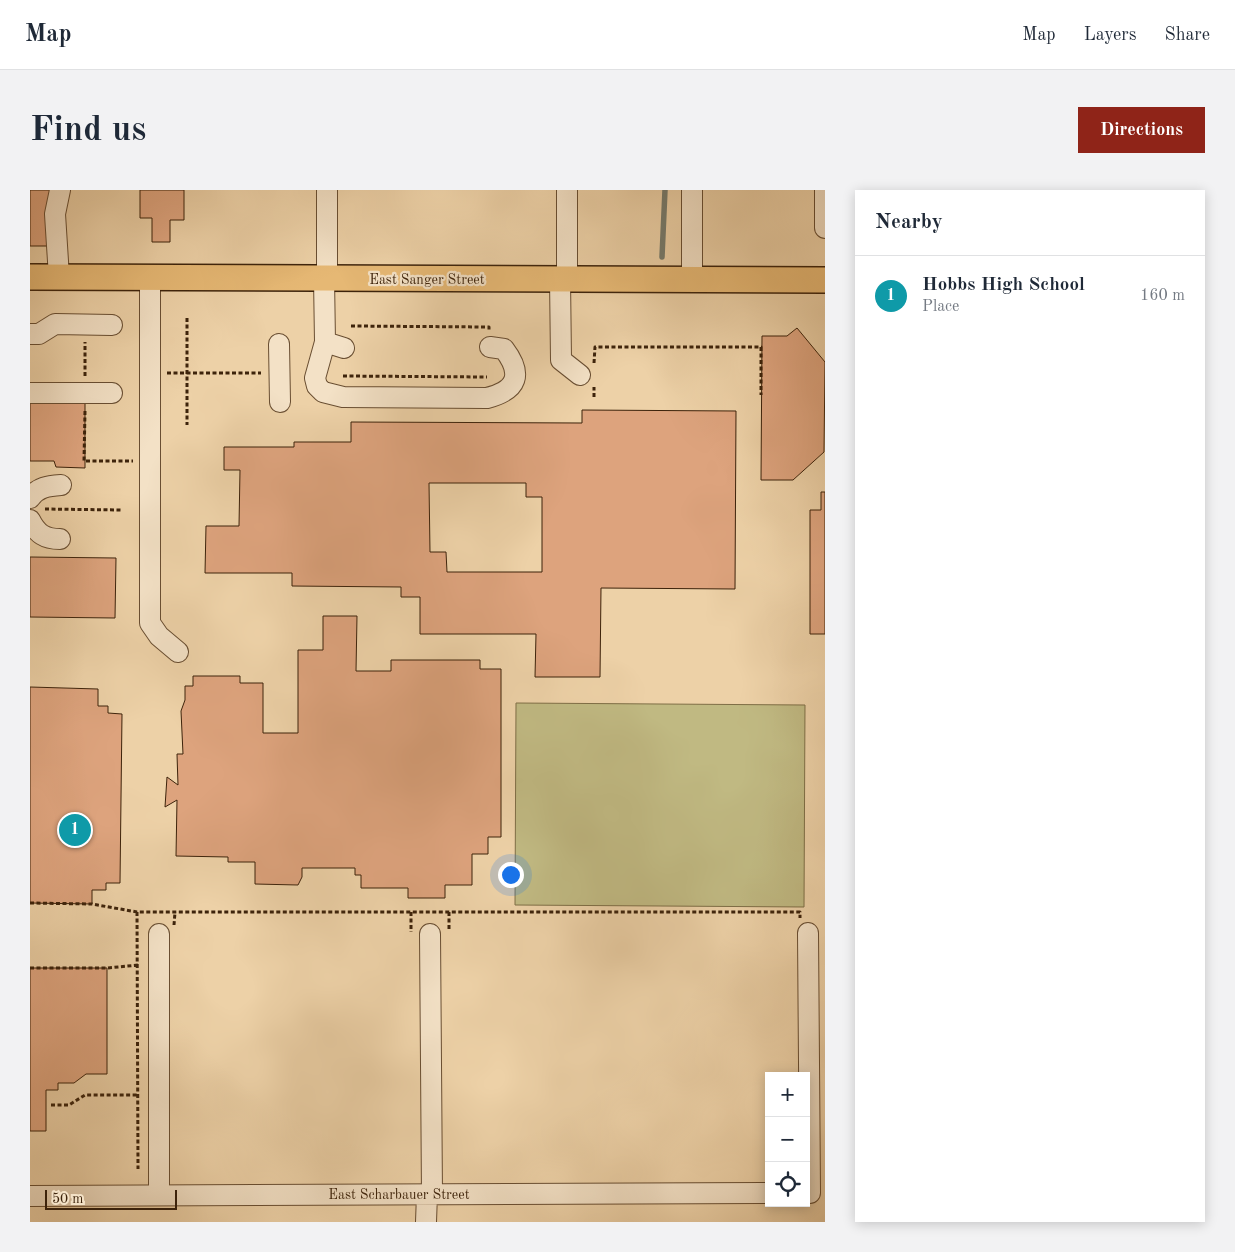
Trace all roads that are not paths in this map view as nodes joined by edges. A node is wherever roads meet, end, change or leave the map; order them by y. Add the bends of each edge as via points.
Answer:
1 (60, 190) edge
2 (328, 190) edge
3 (567, 190) edge
4 (692, 190) edge
5 (825, 190) edge
6 (825, 228) edge
7 (30, 277) edge
8 (59, 277) junction
9 (150, 278) junction
10 (326, 278) junction
11 (564, 279) junction
12 (692, 280) junction
13 (825, 280) edge
14 (112, 325) dead end
15 (30, 334) edge
16 (490, 340) road end
17 (279, 344) dead end
18 (590, 374) road end
19 (30, 392) edge
20 (112, 393) dead end
21 (280, 402) dead end
22 (61, 485) dead end
23 (33, 509) edge
24 (60, 539) dead end
25 (178, 652) dead end
26 (808, 933) dead end
27 (159, 934) dead end
28 (430, 934) dead end
29 (765, 1193) edge
30 (814, 1193) edge
31 (429, 1194) junction
32 (159, 1195) junction
33 (30, 1196) edge
34 (426, 1222) edge

1 - 8 street via 55,214
2 - 10 street
3 - 11 street
4 - 12 street
5 - 6 street
7 - 8 main road, East Sanger Street
8 - 9 main road, East Sanger Street
9 - 10 main road, East Sanger Street
9 - 25 street via 150,623 159,636
10 - 11 main road, East Sanger Street
10 - 16 street via 335,345 317,368 317,386 323,392 342,397 487,398 501,394 513,385 516,377 514,363 504,349
11 - 12 main road, East Sanger Street
11 - 18 street via 561,360
12 - 13 main road, East Sanger Street
14 - 15 street via 55,324 39,334
17 - 21 street
19 - 20 street
22 - 23 street via 35,491
23 - 24 street via 40,535
26 - 30 street
27 - 32 street
28 - 31 street
29 - 31 street, East Scharbauer Street
31 - 32 street, East Scharbauer Street
31 - 34 street
32 - 33 street, East Scharbauer Street

